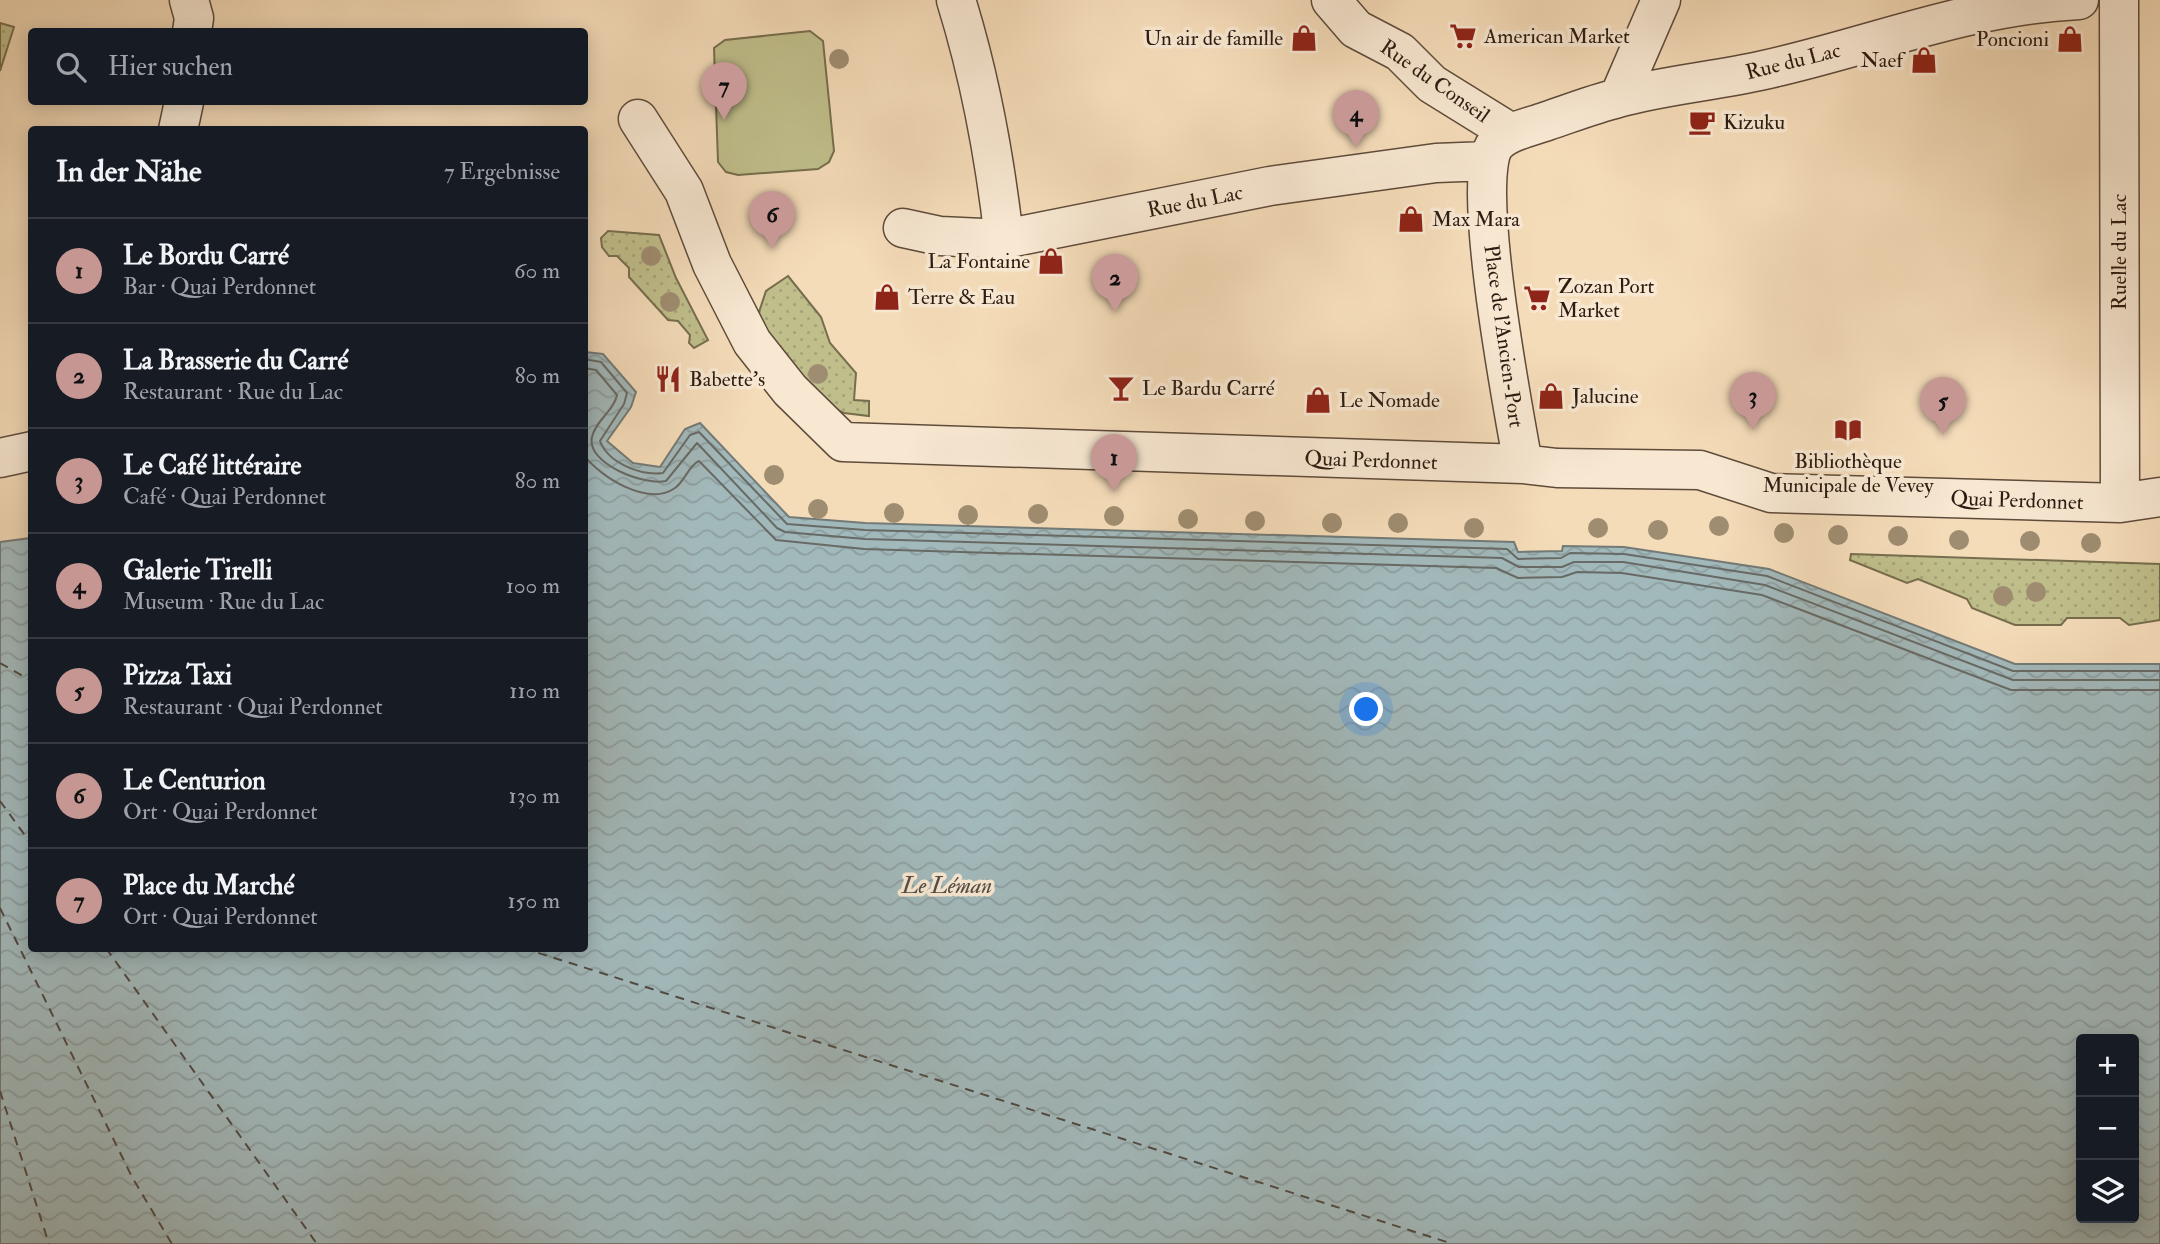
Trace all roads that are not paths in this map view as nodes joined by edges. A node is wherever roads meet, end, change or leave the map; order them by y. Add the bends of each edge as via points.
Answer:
1 (189, 0) edge
2 (956, 0) edge
3 (1331, 0) edge
4 (1661, 0) edge
5 (2079, 0) edge
6 (2119, 0) edge
7 (1362, 14) edge
8 (193, 28) edge
9 (1619, 97) junction
10 (183, 105) edge
11 (638, 119) dead end
12 (179, 126) edge
13 (1499, 147) junction
14 (903, 228) dead end
15 (1004, 239) junction
16 (28, 452) edge
17 (0, 458) edge
18 (1523, 464) junction
19 (2160, 497) edge
20 (2120, 503) junction

1 - 8 street
2 - 15 street via 967,35
3 - 7 street, Rue du Conseil
4 - 9 street
5 - 9 street, Rue du Lac via 1944,20 1765,70
6 - 20 street, Ruelle du Lac
7 - 13 street, Rue du Conseil
9 - 13 street, Rue du Lac
10 - 12 street
11 - 18 street, Quai Perdonnet via 684,191 712,264 766,363 844,442
13 - 15 street, Rue du Lac via 1436,163 1270,186
13 - 18 street, Place de l'Ancien-Port via 1495,304
14 - 15 street, Rue du Lac via 940,236
16 - 17 street
18 - 20 street, Quai Perdonnet via 1700,470 1771,494
19 - 20 street, Quai Perdonnet

